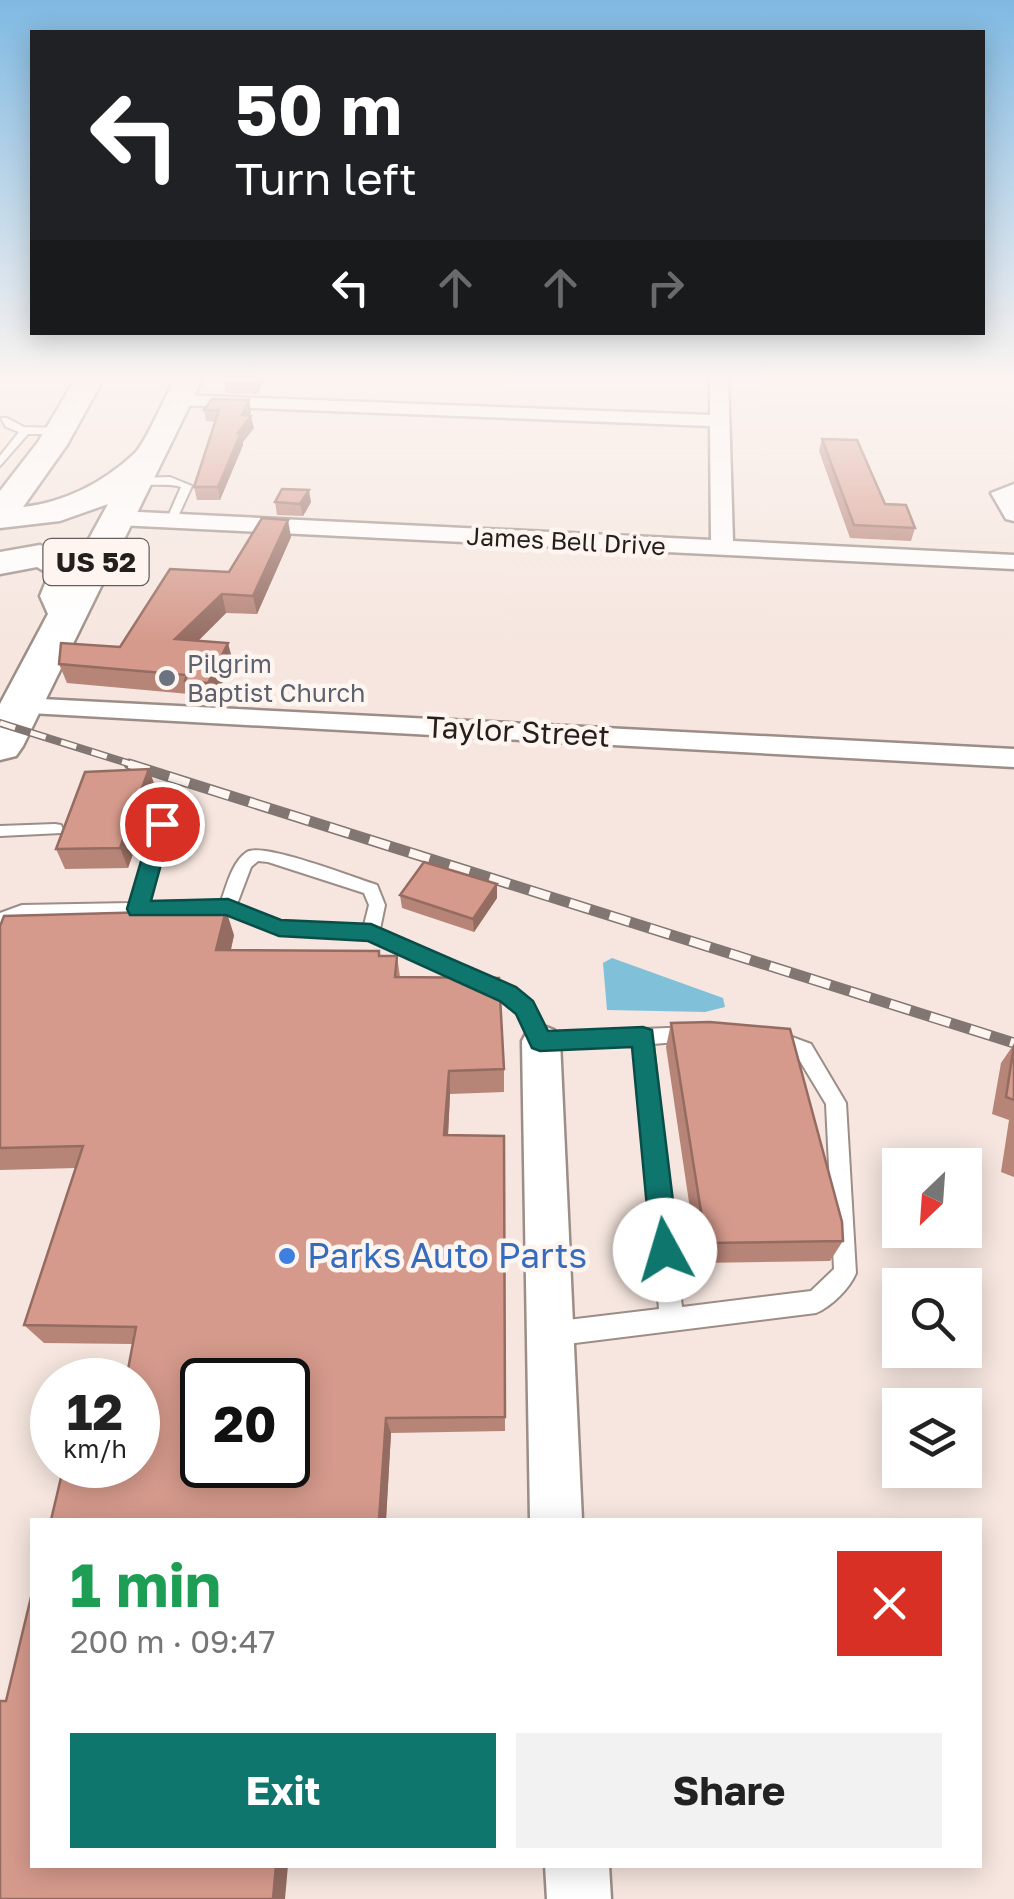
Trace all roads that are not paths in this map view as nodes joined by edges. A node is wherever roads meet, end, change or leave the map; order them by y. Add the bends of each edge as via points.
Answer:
1 (31, 465) edge
2 (69, 465) edge
3 (721, 465) edge
4 (143, 467) junction
5 (182, 482) junction
6 (202, 482) edge
7 (1014, 490) edge
8 (1014, 514) edge
9 (0, 517) edge
10 (118, 518) junction
11 (171, 521) junction
12 (722, 549) junction
13 (1014, 562) edge
14 (0, 563) edge
15 (76, 601) junction
16 (22, 706) junction
17 (0, 746) edge
18 (1014, 758) edge
19 (162, 824) dead end
20 (55, 829) dead end
21 (0, 830) edge
22 (228, 907) junction
23 (138, 909) junction
24 (0, 920) edge
25 (371, 932) junction
26 (722, 1035) edge
27 (643, 1037) junction
28 (759, 1037) edge
29 (540, 1041) junction
30 (672, 1322) junction
31 (550, 1334) junction
32 (556, 1518) edge
33 (577, 1868) edge
34 (580, 1899) edge

1 - 9 main road
2 - 4 main road via 88,473
3 - 12 street
4 - 5 lane
4 - 9 main road via 78,507
4 - 10 main road, US 52
5 - 6 lane
5 - 11 lane via 187,491
7 - 8 street via 1002,493
9 - 15 main road via 64,531 75,544
10 - 11 street, James Bell Drive
10 - 15 main road, US 52
11 - 12 street, James Bell Drive
12 - 13 street, James Bell Drive
14 - 15 main road via 40,556 63,564 67,574 59,596
15 - 16 main road, US 52
16 - 17 main road, US 52
16 - 18 street, Taylor Street
19 - 23 lane
20 - 21 lane
22 - 23 lane
22 - 25 lane via 279,928
22 - 25 lane via 244,864 254,855 269,856 371,889
23 - 24 lane via 22,911
25 - 29 lane via 508,994 525,1008
26 - 27 lane
27 - 29 lane
27 - 30 lane
28 - 30 lane via 804,1050 836,1104 845,1272 816,1302
29 - 31 street
30 - 31 lane
31 - 32 street
33 - 34 street

